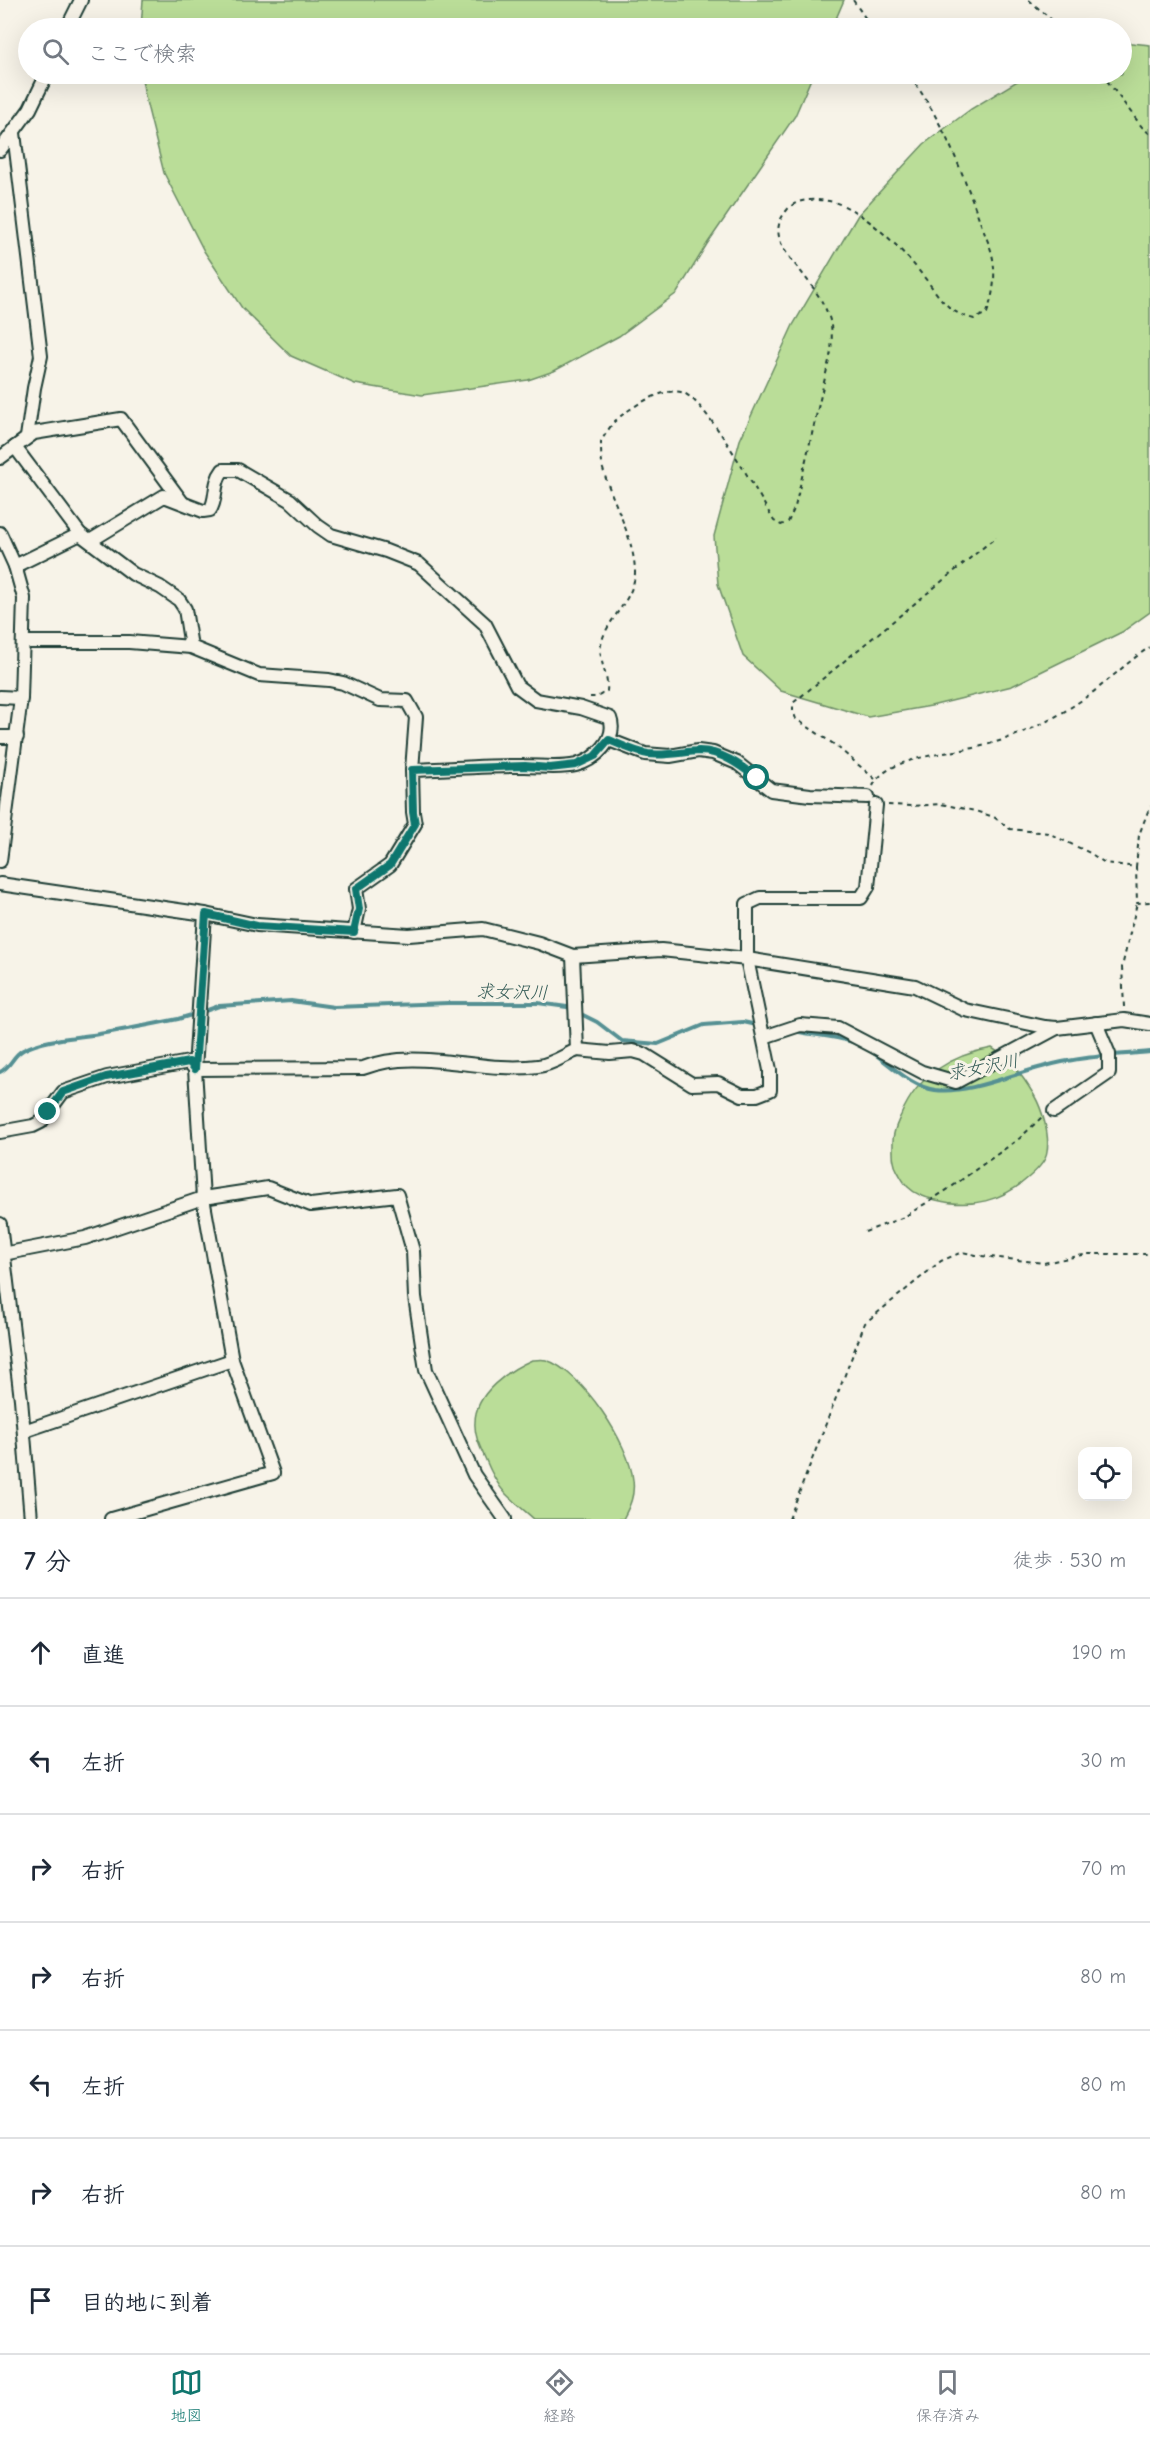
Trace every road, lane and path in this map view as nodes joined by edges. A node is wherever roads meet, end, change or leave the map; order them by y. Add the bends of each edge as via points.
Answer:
1 (81, 0) edge
2 (853, 0) edge
3 (1029, 0) edge
4 (72, 18) edge
5 (865, 18) edge
6 (1050, 18) edge
7 (42, 84) edge
8 (916, 84) edge
9 (1110, 84) edge
10 (14, 133) junction
11 (1150, 134) edge
12 (0, 150) edge
13 (27, 437) junction
14 (15, 447) junction
15 (0, 458) edge
16 (183, 502) junction
17 (0, 533) edge
18 (85, 537) junction
19 (996, 537) dead end
20 (15, 566) junction
21 (23, 642) junction
22 (191, 646) junction
23 (1150, 647) edge
24 (0, 697) edge
25 (21, 698) junction
26 (586, 698) dead end
27 (0, 737) edge
28 (17, 737) junction
29 (609, 740) junction
30 (412, 770) junction
31 (872, 801) junction
32 (1150, 806) edge
33 (0, 861) edge
34 (1136, 867) junction
35 (0, 884) edge
36 (1150, 902) edge
37 (1137, 903) junction
38 (206, 914) junction
39 (354, 932) junction
40 (573, 956) junction
41 (747, 958) junction
42 (1124, 1020) junction
43 (1096, 1023) junction
44 (1150, 1024) edge
45 (1057, 1028) junction
46 (764, 1037) junction
47 (577, 1050) junction
48 (195, 1069) junction
49 (1054, 1111) joint
50 (0, 1132) edge
51 (203, 1198) junction
52 (0, 1224) edge
53 (865, 1232) dead end
54 (3, 1254) junction
55 (1150, 1254) edge
56 (232, 1360) junction
57 (24, 1431) junction
58 (31, 1519) edge
59 (111, 1519) edge
60 (505, 1519) edge
61 (789, 1519) edge

1 - 4 street
2 - 5 path
3 - 6 path
7 - 10 street
8 - 26 path via 943,131 993,258 995,290 987,313 974,319 959,315 942,303 899,248 839,203 812,199 792,204 782,216 778,236 783,251 827,312 833,331 797,501 788,522 781,525 774,521 724,439 682,392 666,392 646,399 624,413 601,441 602,467 628,535 635,572 627,601 601,645 607,691
9 - 11 path
10 - 12 street
10 - 13 street via 41,356
13 - 14 street
13 - 16 street via 121,419
14 - 15 street
14 - 18 street
16 - 18 street via 164,496
16 - 29 street via 210,510 216,479 223,470 238,470 290,500 331,535 419,564 485,624 517,686 536,700 581,708 609,718 613,727
17 - 20 street
18 - 20 street
18 - 22 street via 133,574 179,600 185,609
19 - 23 path via 793,703 796,719 876,779 895,766 981,747 1053,719
20 - 21 street via 24,598
21 - 22 street
21 - 25 street
22 - 30 street via 259,675 329,680 380,700 407,701 416,717
24 - 25 street
25 - 28 street
27 - 28 street
28 - 33 street
29 - 30 street via 595,756 576,765
29 - 31 street via 645,754 713,753 737,763 771,790
30 - 39 street via 415,824 390,865 356,889 359,909
31 - 34 path via 913,806 941,804 975,811 994,817 1010,830 1048,833 1105,863
31 - 41 street via 868,887 861,898 760,898 747,904
32 - 34 path via 1139,835
34 - 37 path
35 - 38 street
36 - 37 path
37 - 42 path via 1122,967
38 - 39 street via 257,926
38 - 48 street
39 - 40 street via 409,935 483,929
40 - 41 street via 661,950
40 - 47 street
41 - 45 street via 915,986 965,1010
41 - 46 street
42 - 43 street
42 - 44 street
43 - 45 street
43 - 49 street via 1109,1054 1109,1073
45 - 46 street via 956,1082 922,1071 838,1028 800,1025
46 - 47 street via 770,1090 757,1095 742,1095 718,1083 692,1084 633,1051
47 - 48 street via 541,1066 510,1068 433,1060 382,1061 363,1068
48 - 50 street via 189,1062 106,1077 63,1092 41,1122
48 - 51 street
49 - 53 path via 904,1217
51 - 54 street via 85,1238
51 - 56 street
51 - 60 street via 268,1188 310,1205 397,1195 413,1251 426,1370 474,1474
52 - 54 street
54 - 57 street
55 - 61 path via 1088,1254 1044,1263 962,1252 941,1261 865,1323
56 - 57 street
56 - 59 street via 273,1473
57 - 58 street

